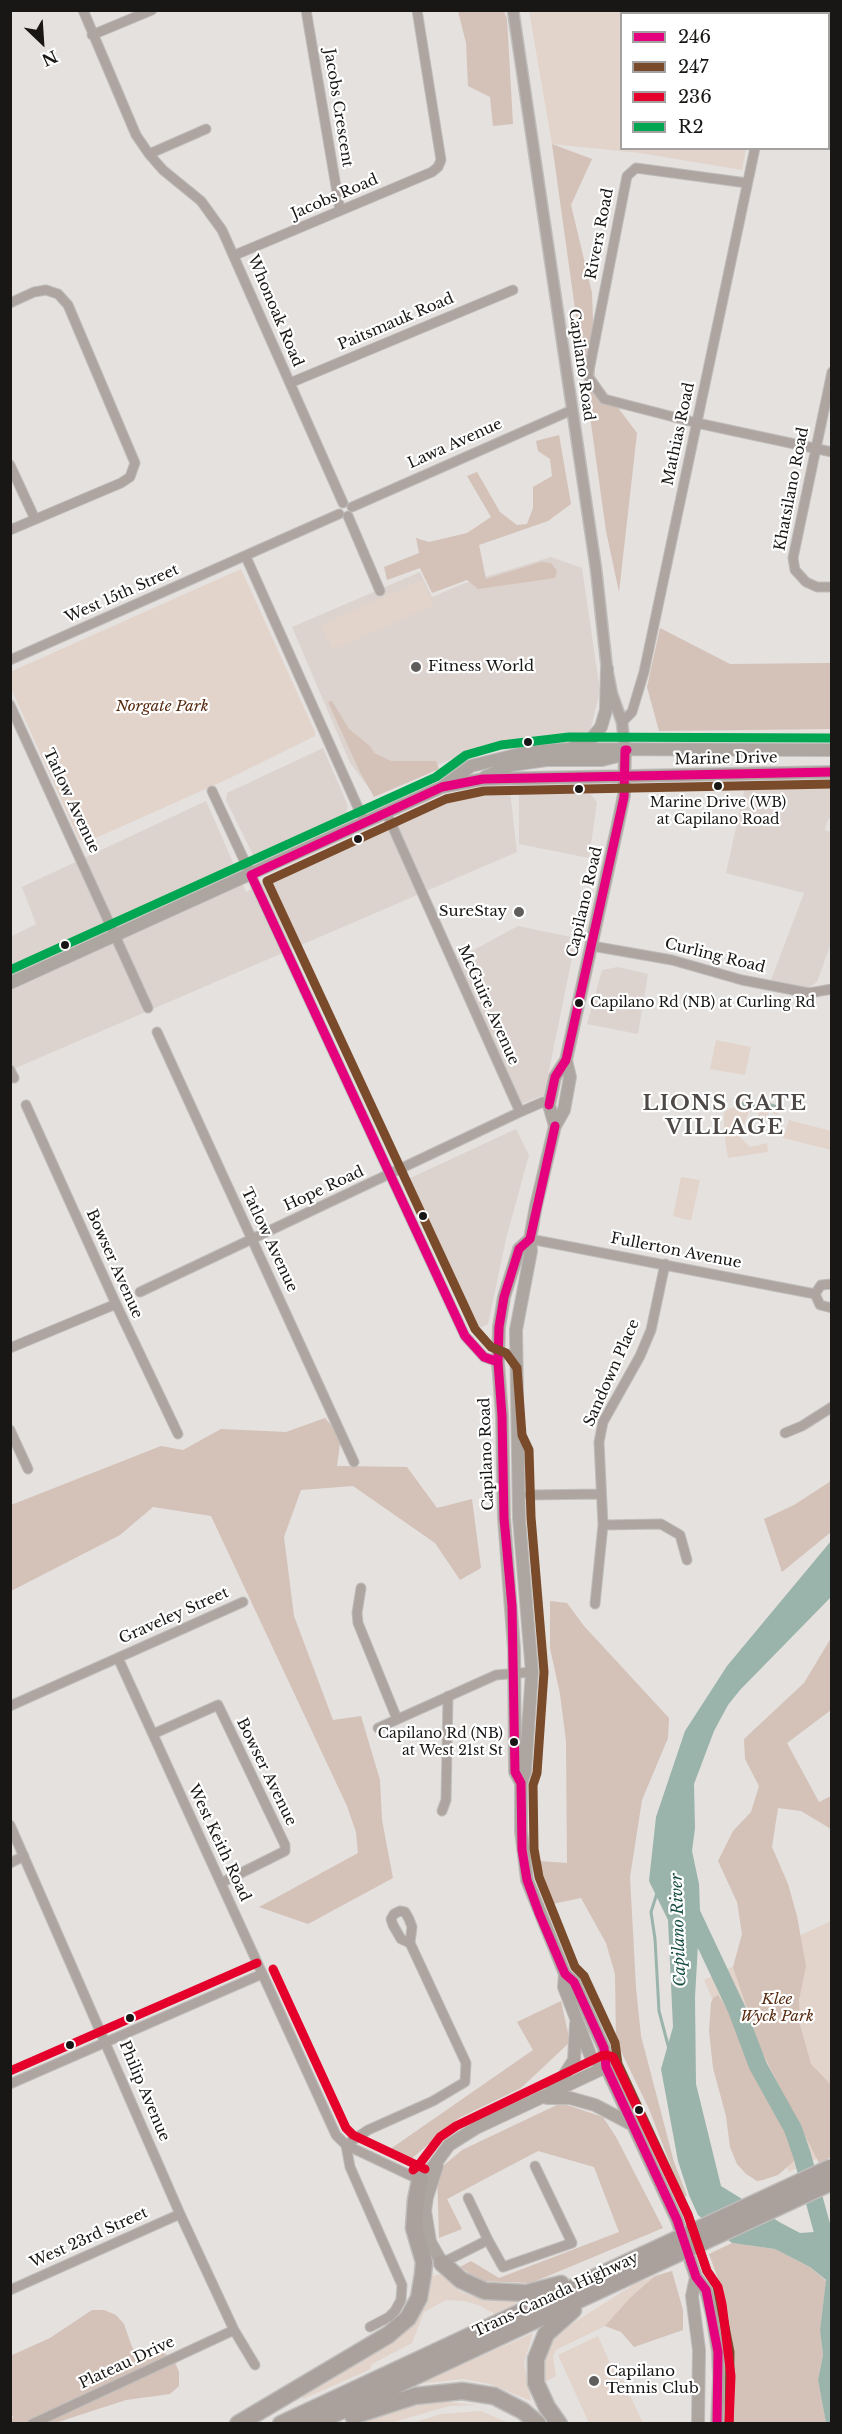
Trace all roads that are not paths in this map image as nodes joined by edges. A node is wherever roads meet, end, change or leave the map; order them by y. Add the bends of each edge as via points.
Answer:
1 (83, 10) edge
2 (152, 10) edge
3 (306, 10) edge
4 (417, 10) edge
5 (513, 10) edge
6 (92, 35) junction
7 (206, 129) dead end
8 (755, 150) edge
9 (148, 154) junction
10 (747, 183) junction
11 (340, 210) junction
12 (235, 255) junction
13 (513, 290) dead end
14 (10, 303) edge
15 (831, 372) edge
16 (290, 383) junction
17 (572, 410) junction
18 (697, 423) junction
19 (815, 448) junction
20 (831, 452) edge
21 (10, 465) edge
22 (345, 510) junction
23 (35, 519) junction
24 (10, 530) edge
25 (246, 556) junction
26 (831, 587) edge
27 (380, 591) dead end
28 (10, 660) edge
29 (608, 669) junction
30 (10, 705) edge
31 (622, 722) junction
32 (570, 749) junction
33 (625, 750) junction
34 (831, 750) edge
35 (831, 772) edge
36 (624, 777) junction
37 (483, 779) junction
38 (442, 787) junction
39 (212, 791) dead end
40 (386, 812) junction
41 (364, 822) junction
42 (251, 875) junction
43 (115, 936) junction
44 (591, 946) junction
45 (10, 983) edge
46 (831, 989) edge
47 (148, 1008) dead end
48 (157, 1032) dead end
49 (566, 1060) junction
50 (26, 1105) dead end
51 (549, 1105) junction
52 (520, 1112) junction
53 (555, 1126) junction
54 (390, 1175) junction
55 (252, 1239) junction
56 (530, 1239) junction
57 (665, 1264) junction
58 (831, 1284) edge
59 (140, 1292) dead end
60 (815, 1294) junction
61 (116, 1304) junction
62 (831, 1308) edge
63 (10, 1348) edge
64 (498, 1362) junction
65 (831, 1407) edge
66 (10, 1430) edge
67 (785, 1433) dead end
68 (178, 1434) dead end
69 (517, 1451) junction
70 (354, 1462) dead end
71 (28, 1469) dead end
72 (600, 1494) junction
73 (529, 1495) dead end
74 (603, 1525) junction
75 (687, 1560) dead end
76 (361, 1588) dead end
77 (243, 1602) dead end
78 (595, 1604) dead end
79 (118, 1658) junction
80 (532, 1672) junction
81 (515, 1675) junction
82 (448, 1696) junction
83 (10, 1706) edge
84 (397, 1719) junction
85 (378, 1728) dead end
86 (153, 1734) junction
87 (521, 1783) junction
88 (442, 1811) dead end
89 (10, 1825) edge
90 (24, 1856) junction
91 (10, 1863) edge
92 (221, 1883) junction
93 (410, 1943) dead end
94 (262, 1974) junction
95 (565, 1974) junction
96 (576, 2020) junction
97 (106, 2041) junction
98 (606, 2067) junction
99 (10, 2084) edge
100 (540, 2098) junction
101 (633, 2125) junction
102 (346, 2145) junction
103 (439, 2159) junction
104 (535, 2166) dead end
105 (831, 2168) edge
106 (420, 2180) junction
107 (831, 2182) edge
108 (468, 2198) dead end
109 (425, 2211) junction
110 (180, 2214) junction
111 (488, 2240) junction
112 (646, 2261) junction
113 (442, 2262) junction
114 (696, 2277) junction
115 (10, 2290) edge
116 (370, 2327) dead end
117 (234, 2330) junction
118 (255, 2365) dead end
119 (32, 2424) edge
120 (238, 2424) edge
121 (281, 2424) edge
122 (313, 2424) edge
123 (332, 2424) edge
124 (538, 2424) edge
125 (559, 2424) edge
126 (698, 2424) edge
127 (717, 2424) edge

1 - 6 street, Whonoak Road
2 - 6 street
3 - 11 street, Jacobs Crescent
4 - 11 street, Jacobs Road via 441,160 432,172
5 - 17 street, Capilano Road
6 - 9 street, Whonoak Road
7 - 9 street
8 - 10 street, Mathias Road
9 - 12 street, Whonoak Road via 211,212
10 - 18 street, Mathias Road
10 - 18 street, Rivers Road via 636,168 627,176 588,376 604,399
11 - 12 street, Jacobs Road
12 - 16 street, Whonoak Road
13 - 16 street, Paitsmauk Road
14 - 23 street via 46,290 58,294 69,305 133,457 134,471 130,477
15 - 19 street, Khatsilano Road
16 - 22 street, Whonoak Road
17 - 22 street, Lawa Avenue
17 - 29 street, Capilano Road
18 - 19 street, Rivers Road
18 - 31 street, Mathias Road via 638,697 632,712
19 - 20 street, Rivers Road
19 - 26 street, Khatsilano Road via 793,558 802,579 817,587
21 - 23 street
22 - 25 street, Lawa Avenue
22 - 27 street, Whonoak Road
23 - 24 street
25 - 28 street, West 15th Street
25 - 41 street
29 - 31 street, Capilano Road
29 - 32 main road via 601,727 592,738
30 - 43 street, Tatlow Avenue
31 - 33 street, Capilano Road
32 - 33 main road, Marine Drive
32 - 38 main road, Marine Drive via 495,758 471,766
33 - 34 main road, Marine Drive
33 - 36 main road, Capilano Road
33 - 37 main road via 602,760 546,760 512,765
35 - 36 main road, Marine Drive
36 - 37 main road, Marine Drive
36 - 44 main road, Capilano Road via 624,797
37 - 38 main road, Marine Drive
38 - 40 main road, Marine Drive
39 - 42 street
40 - 41 main road, Marine Drive
40 - 52 street, McGuire Avenue
41 - 42 main road, Marine Drive
42 - 43 main road, Marine Drive
42 - 54 street
43 - 45 main road, Marine Drive
43 - 47 street, Tatlow Avenue
44 - 46 street, Curling Road via 672,960 742,980 809,993
44 - 49 main road, Capilano Road
48 - 55 street, Tatlow Avenue
49 - 51 main road, Capilano Road via 555,1077
49 - 53 main road, Capilano Road via 570,1077 564,1110
50 - 61 street, Bowser Avenue
51 - 52 street, Hope Road via 543,1102
51 - 53 main road
52 - 54 street, Hope Road
53 - 56 main road, Capilano Road
54 - 55 street, Hope Road
54 - 64 street via 465,1336 484,1357
55 - 59 street, Hope Road
55 - 70 street, Tatlow Avenue
56 - 57 street, Fullerton Avenue
56 - 64 main road, Capilano Road via 519,1248 504,1296
56 - 69 main road, Capilano Road via 516,1330
57 - 60 street, Fullerton Avenue
57 - 72 street, Sandown Place via 651,1330 603,1422 598,1442
58 - 60 street via 821,1285
60 - 62 street via 820,1305
61 - 63 street
61 - 68 street, Bowser Avenue
64 - 69 main road via 505,1371 510,1438
64 - 81 main road, Capilano Road
65 - 67 street
66 - 71 street
69 - 80 main road, Capilano Road
72 - 73 street
72 - 74 street, Sandown Place
74 - 75 street via 661,1524 680,1535
74 - 78 street, Sandown Place
76 - 84 street via 358,1623
77 - 79 street, Graveley Street
79 - 83 street
79 - 86 street, West Keith Road
80 - 81 street
80 - 87 main road, Capilano Road
81 - 82 street via 496,1675
81 - 87 main road, Capilano Road via 515,1772
82 - 84 street
82 - 88 street via 446,1800
84 - 85 street
86 - 92 street, West Keith Road
86 - 92 street, Bowser Avenue via 218,1705 285,1845 285,1851
87 - 95 main road, Capilano Road via 522,1850 527,1880
89 - 90 street, Philip Avenue
90 - 91 street
90 - 97 street, Philip Avenue
92 - 94 street, West Keith Road
93 - 102 street via 466,2063 465,2082
94 - 97 street
94 - 102 street, West Keith Road via 336,2135
95 - 96 main road, Capilano Road via 564,1987
95 - 98 main road, Capilano Road via 574,1982 604,2048
96 - 98 main road, Capilano Road via 591,2057
96 - 100 main road via 574,2060 562,2079
97 - 99 street
97 - 110 street, Philip Avenue
98 - 100 main road
98 - 101 main road, Capilano Road
100 - 101 main road via 570,2098 589,2103
100 - 103 main road via 462,2136
101 - 114 main road, Capilano Road via 677,2220
102 - 106 street
102 - 116 street, West Keith Road via 350,2167 402,2285 395,2311
103 - 106 main road
103 - 109 main road
104 - 111 street via 572,2243 503,2267
105 - 112 highway, Trans-Canada Highway, bridge
106 - 109 main road
106 - 120 highway via 414,2228 424,2262 423,2274 419,2298 408,2318 388,2335
107 - 112 highway, Trans-Canada Highway, bridge
108 - 111 street
109 - 113 main road via 430,2242
110 - 115 street, West 23rd Street
110 - 117 street, Philip Avenue
111 - 113 street
112 - 113 highway via 544,2290 511,2294 473,2287
112 - 121 highway, Trans-Canada Highway
112 - 122 highway, Trans-Canada Highway
112 - 125 highway via 567,2313 546,2334 536,2359 536,2383
114 - 126 main road, Capilano Road via 692,2296 699,2350
114 - 127 main road, Capilano Road via 705,2290 712,2315 719,2378
117 - 118 street, Philip Avenue
117 - 119 street, Plateau Drive
123 - 124 highway via 406,2398 462,2391 494,2396

